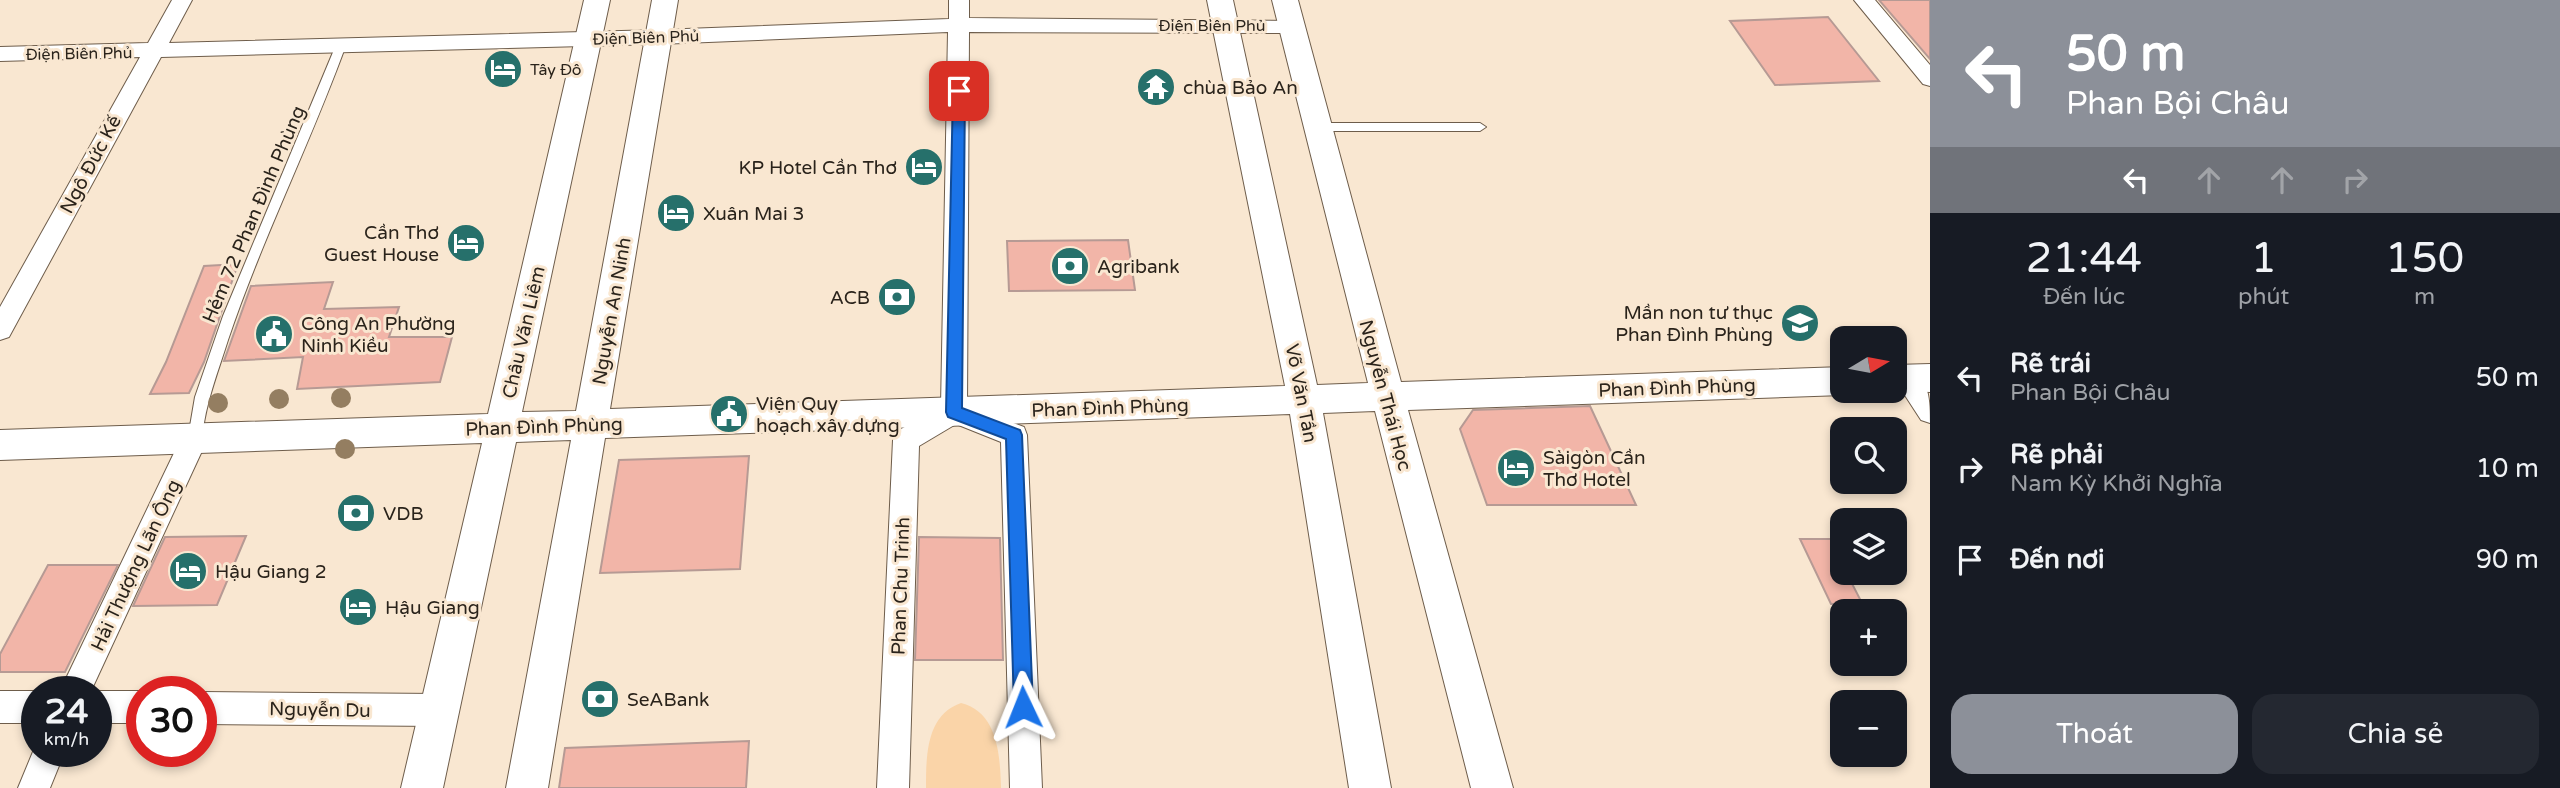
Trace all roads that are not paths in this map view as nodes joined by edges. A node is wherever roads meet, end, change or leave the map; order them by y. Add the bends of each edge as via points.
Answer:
1 (182, 0) edge
2 (597, 0) edge
3 (666, 0) edge
4 (959, 0) edge
5 (1864, 0) edge
6 (1223, 12) edge
7 (1288, 13) edge
8 (960, 25) junction
9 (659, 37) junction
10 (588, 38) junction
11 (341, 45) junction
12 (150, 52) junction
13 (0, 54) edge
14 (1930, 79) edge
15 (1316, 127) junction
16 (1480, 127) dead end
17 (0, 330) edge
18 (1911, 378) edge
19 (1830, 381) edge
20 (1387, 397) junction
21 (1304, 400) junction
22 (954, 412) junction
23 (1930, 412) edge
24 (591, 424) junction
25 (502, 428) junction
26 (195, 438) junction
27 (0, 445) edge
28 (82, 676) edge
29 (0, 707) edge
30 (21, 707) edge
31 (217, 708) edge
32 (439, 710) junction
33 (43, 767) edge
34 (34, 788) edge
35 (422, 788) edge
36 (527, 788) edge
37 (893, 788) edge
38 (1026, 788) edge
39 (1370, 788) edge
40 (1492, 788) edge

1 - 12 street, Ngô Đức Kế
2 - 10 street, Châu Văn Liêm
3 - 9 street, Nguyễn An Ninh
4 - 8 street
5 - 14 street
6 - 7 street, Điện Biên Phủ
6 - 8 street, Điện Biên Phủ
6 - 21 street, Võ Văn Tần
7 - 15 street, Nguyễn Thái Học
8 - 9 street, Điện Biên Phủ
8 - 22 street
9 - 10 street, Điện Biên Phủ
9 - 24 street, Nguyễn An Ninh
10 - 11 street, Điện Biên Phủ
10 - 25 street, Châu Văn Liêm
11 - 12 street, Điện Biên Phủ
11 - 26 lane, Hẻm 72 Phan Đình Phùng via 236,293 195,412
12 - 13 street, Điện Biên Phủ
12 - 17 street, Ngô Đức Kế
15 - 16 lane
15 - 20 street, Nguyễn Thái Học
18 - 23 street
19 - 20 street, Phan Đình Phùng
20 - 21 street, Phan Đình Phùng
20 - 40 street, Nguyễn Thái Học
21 - 22 street, Phan Đình Phùng
21 - 39 street, Võ Văn Tần
22 - 24 street, Phan Đình Phùng
22 - 37 street, Phan Chu Trinh via 906,440
22 - 38 street via 1014,435
24 - 25 street, Phan Đình Phùng
24 - 36 street, Nguyễn An Ninh
25 - 26 street, Phan Đình Phùng
25 - 32 street, Châu Văn Liêm
26 - 27 street, Phan Đình Phùng
26 - 28 street, Hải Thượng Lãn Ông
29 - 30 street
31 - 32 street, Nguyễn Du
32 - 35 street, Châu Văn Liêm
33 - 34 street

